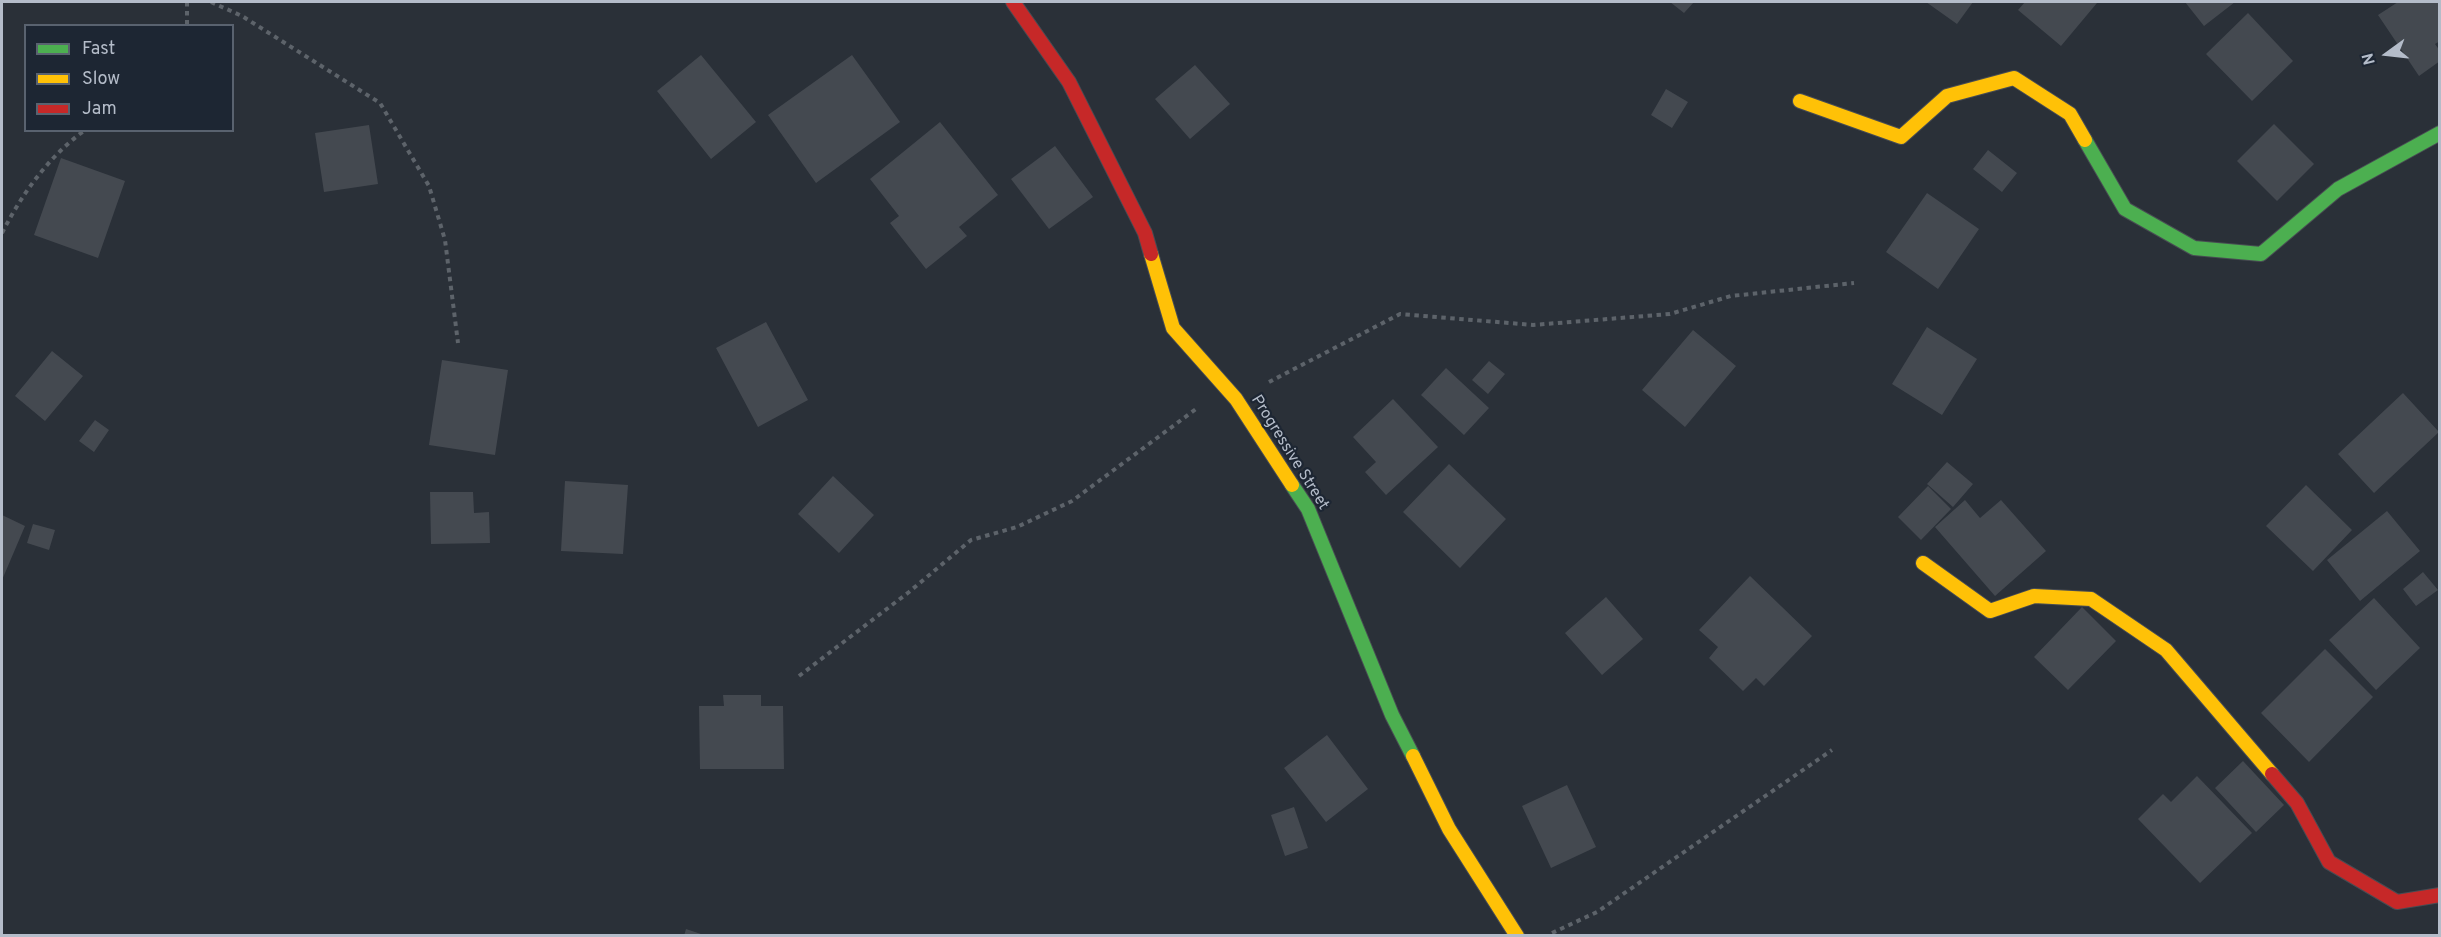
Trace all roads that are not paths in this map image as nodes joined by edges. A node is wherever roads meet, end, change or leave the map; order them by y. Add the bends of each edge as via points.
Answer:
1 (1013, 2) edge
2 (1800, 101) dead end
3 (2439, 134) edge
4 (1923, 563) dead end
5 (2439, 895) edge
6 (1517, 936) edge

1 - 6 street, Progressive Street via 1069,82 1145,233 1173,328 1236,399 1308,509 1392,715 1449,829
2 - 3 street via 1901,137 1947,96 2014,78 2070,114 2125,209 2194,248 2261,254 2338,189
4 - 5 street via 1990,611 2034,596 2091,599 2166,650 2297,803 2329,862 2397,902

